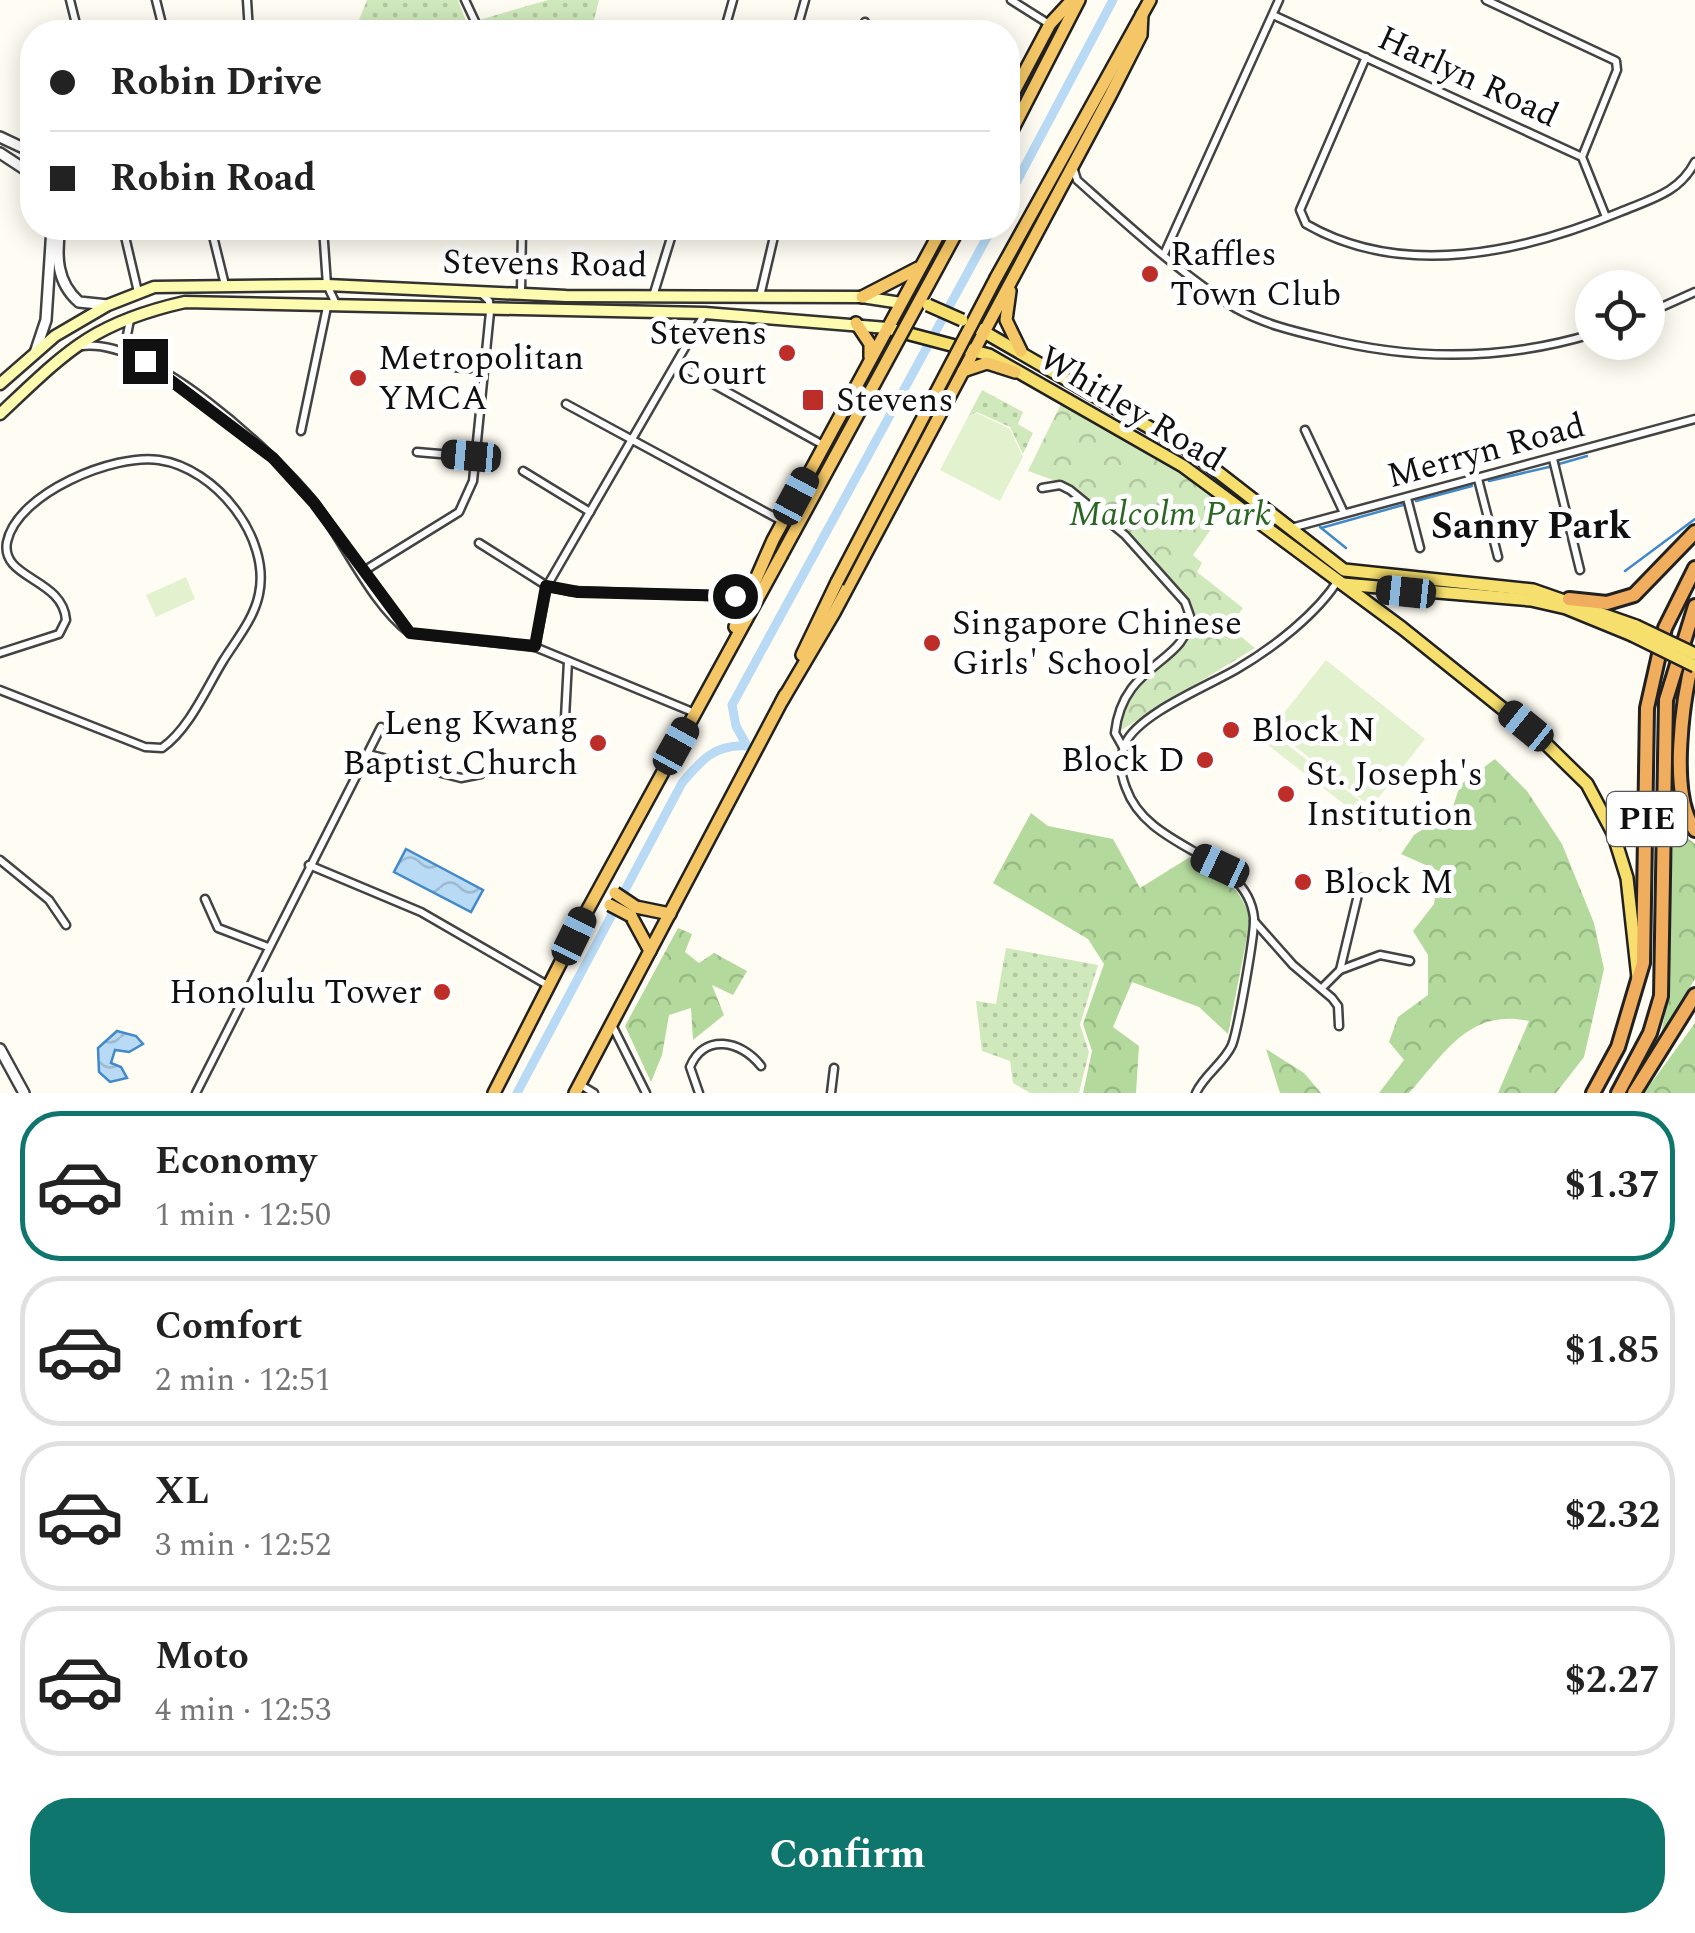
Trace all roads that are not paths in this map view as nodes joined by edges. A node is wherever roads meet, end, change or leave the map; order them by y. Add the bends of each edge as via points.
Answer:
1 (1010, 0) edge
2 (1076, 0) edge
3 (1150, 0) edge
4 (1280, 0) edge
5 (1486, 0) edge
6 (1273, 15) junction
7 (1050, 24) junction
8 (1366, 57) junction
9 (1020, 80) edge
10 (1020, 113) edge
11 (1582, 157) junction
12 (1066, 162) junction
13 (1695, 162) edge
14 (1071, 179) junction
15 (1606, 218) junction
16 (51, 240) edge
17 (60, 240) edge
18 (126, 240) edge
19 (214, 240) edge
20 (324, 240) edge
21 (522, 240) edge
22 (670, 240) edge
23 (773, 240) edge
24 (936, 240) edge
25 (952, 240) edge
26 (1164, 252) junction
27 (1019, 262) junction
28 (922, 266) junction
29 (225, 285) junction
30 (326, 285) junction
31 (138, 292) junction
32 (1695, 292) edge
33 (481, 293) junction
34 (654, 293) junction
35 (505, 294) junction
36 (521, 294) junction
37 (760, 296) junction
38 (862, 297) junction
39 (901, 303) junction
40 (108, 305) junction
41 (1665, 305) edge
42 (332, 307) junction
43 (490, 312) junction
44 (522, 313) junction
45 (132, 314) junction
46 (705, 314) junction
47 (856, 323) junction
48 (888, 328) junction
49 (984, 332) junction
50 (1575, 337) edge
51 (71, 348) junction
52 (974, 349) junction
53 (1021, 351) junction
54 (33, 355) junction
55 (870, 357) junction
56 (141, 358) junction
57 (676, 364) junction
58 (432, 366) dead end
59 (484, 369) junction
60 (1015, 372) junction
61 (960, 374) junction
62 (0, 384) edge
63 (566, 404) dead end
64 (0, 414) edge
65 (1695, 419) edge
66 (1305, 430) dead end
67 (301, 431) dead end
68 (630, 441) junction
69 (823, 445) junction
70 (417, 452) dead end
71 (475, 456) junction
72 (1553, 460) junction
73 (522, 471) dead end
74 (1478, 479) junction
75 (1042, 488) dead end
76 (1407, 498) junction
77 (590, 512) junction
78 (1344, 513) junction
79 (782, 522) junction
80 (1288, 528) junction
81 (1695, 532) edge
82 (480, 542) dead end
83 (1420, 548) dead end
84 (1498, 557) dead end
85 (1695, 568) edge
86 (1344, 570) junction
87 (1580, 570) dead end
88 (362, 572) junction
89 (1336, 583) junction
90 (546, 586) junction
91 (747, 598) junction
92 (1569, 599) junction
93 (1695, 606) edge
94 (1634, 630) junction
95 (535, 646) junction
96 (732, 647) junction
97 (0, 653) edge
98 (1695, 654) edge
99 (568, 660) junction
100 (1695, 666) edge
101 (0, 690) edge
102 (782, 700) junction
103 (695, 713) junction
104 (565, 718) dead end
105 (381, 727) dead end
106 (1124, 749) junction
107 (368, 754) junction
108 (480, 774) dead end
109 (1695, 830) edge
110 (0, 860) edge
111 (612, 865) junction
112 (309, 866) junction
113 (1362, 878) dead end
114 (205, 899) dead end
115 (612, 899) junction
116 (633, 911) junction
117 (587, 912) junction
118 (670, 914) junction
119 (1254, 921) junction
120 (66, 925) dead end
121 (268, 947) junction
122 (650, 951) junction
123 (1410, 960) dead end
124 (1340, 970) junction
125 (1640, 982) junction
126 (550, 986) junction
127 (1322, 988) junction
128 (1695, 995) edge
129 (611, 1023) junction
130 (1340, 1026) dead end
131 (0, 1049) edge
132 (761, 1066) dead end
133 (834, 1068) dead end
134 (577, 1088) edge
135 (24, 1093) edge
136 (196, 1093) edge
137 (494, 1093) edge
138 (594, 1093) edge
139 (646, 1093) edge
140 (699, 1093) edge
141 (831, 1093) edge
142 (1196, 1093) edge
143 (1593, 1093) edge
144 (1618, 1093) edge
145 (1634, 1093) edge

1 - 7 street
2 - 7 highway
2 - 10 highway
3 - 12 highway
4 - 6 street
5 - 11 street via 1616,60
6 - 8 street, Harlyn Road
6 - 26 street
7 - 9 highway
8 - 11 street, Harlyn Road
8 - 15 street via 1302,203 1306,224 1414,255 1505,250
11 - 15 street, Harlyn Road
12 - 14 highway
12 - 102 highway, bridge via 837,582
13 - 15 street via 1682,185
14 - 26 street
14 - 27 highway
16 - 54 street via 44,330
17 - 40 street via 65,287 79,302
18 - 31 street
19 - 29 street
20 - 30 street
21 - 36 street
22 - 34 street
23 - 37 street
24 - 28 highway
25 - 96 highway, bridge
26 - 50 street via 1247,314 1384,353 1503,352
27 - 49 highway
27 - 53 highway via 1006,320
28 - 38 highway
28 - 39 highway
29 - 30 main road, Stevens Road
29 - 31 main road, Stevens Road
30 - 33 main road, Stevens Road
30 - 42 street
31 - 40 main road, Stevens Road
32 - 41 street
33 - 35 main road, Stevens Road
33 - 43 street
34 - 36 main road, Stevens Road
34 - 37 main road, Stevens Road
35 - 36 main road, Stevens Road
35 - 44 main road via 508,308
37 - 38 main road, Stevens Road
38 - 39 main road, Stevens Road
39 - 48 highway
39 - 49 main road, Whitley Road, bridge via 928,306
40 - 54 main road, Stevens Road
42 - 43 main road, Stevens Road
42 - 45 main road, Stevens Road via 185,302
42 - 67 street
43 - 44 main road, Stevens Road
43 - 59 street
44 - 46 main road, Stevens Road
45 - 51 main road, Stevens Road
45 - 56 street via 127,335
46 - 47 main road, Stevens Road
46 - 57 street
47 - 48 main road, Stevens Road
47 - 55 highway
48 - 52 main road, Whitley Road
48 - 55 highway
49 - 52 highway
49 - 53 main road, Whitley Road
51 - 56 street via 114,348
51 - 64 main road, Stevens Road
52 - 60 main road, Whitley Road
52 - 61 highway
53 - 80 main road, Whitley Road via 1192,452
54 - 62 main road, Stevens Road
55 - 69 highway
56 - 88 street via 273,458
57 - 68 street
57 - 69 street
58 - 59 street
59 - 71 street
60 - 61 highway via 987,363
60 - 89 main road, Whitley Road via 1183,466
61 - 102 highway
63 - 68 street
65 - 72 street, Merryn Road
66 - 78 street
68 - 77 street
68 - 79 street
69 - 79 highway
70 - 71 street
71 - 88 street via 470,495 459,512
72 - 74 street, Merryn Road
72 - 87 street
73 - 77 street
74 - 76 street, Merryn Road
74 - 84 street
75 - 106 street via 1070,490 1125,536 1190,616 1178,646 1124,695 1116,733
76 - 78 street, Merryn Road
76 - 83 street
77 - 90 street
78 - 80 street, Merryn Road
79 - 91 highway
80 - 86 main road, Whitley Road
81 - 92 highway via 1634,595 1608,603
82 - 90 street
85 - 125 highway, PIE via 1665,628 1648,708
86 - 89 street
86 - 92 main road via 1473,581
88 - 95 street via 410,633
89 - 94 main road via 1531,600
89 - 106 street via 1254,658 1139,725
89 - 125 main road, Whitley Road via 1504,708 1587,784 1628,878
90 - 91 street
90 - 95 street
91 - 96 highway
92 - 94 main road
93 - 144 highway, PIE via 1666,700 1661,996
94 - 98 main road, bridge
94 - 100 main road, bridge
95 - 99 street
96 - 103 highway
97 - 101 street via 59,634 66,620 58,596 6,554 22,514 62,484 143,458 178,464 229,503 248,529 261,567 254,612 162,748
98 - 109 highway via 1681,758 1685,810
99 - 103 street
99 - 104 street
102 - 118 highway
103 - 111 highway
105 - 107 street
106 - 119 street via 1120,770 1132,803 1163,835 1231,875
107 - 108 street via 461,778
107 - 112 street
110 - 120 street via 49,900
111 - 115 highway
111 - 117 highway
112 - 121 street
112 - 126 street via 421,912
113 - 124 street
114 - 121 street via 218,928
115 - 116 highway, bridge
115 - 117 highway
116 - 118 highway
116 - 122 highway
117 - 126 highway
118 - 122 highway
119 - 127 street
119 - 142 street via 1232,1044
121 - 136 street
122 - 129 highway
123 - 124 street via 1380,955
124 - 127 street
125 - 143 highway, PIE via 1618,1047
126 - 137 highway
127 - 130 street via 1338,1006
128 - 145 highway
129 - 134 highway
129 - 139 street
131 - 135 street
132 - 140 street via 726,1043 706,1046 690,1067
133 - 141 street
134 - 138 street

